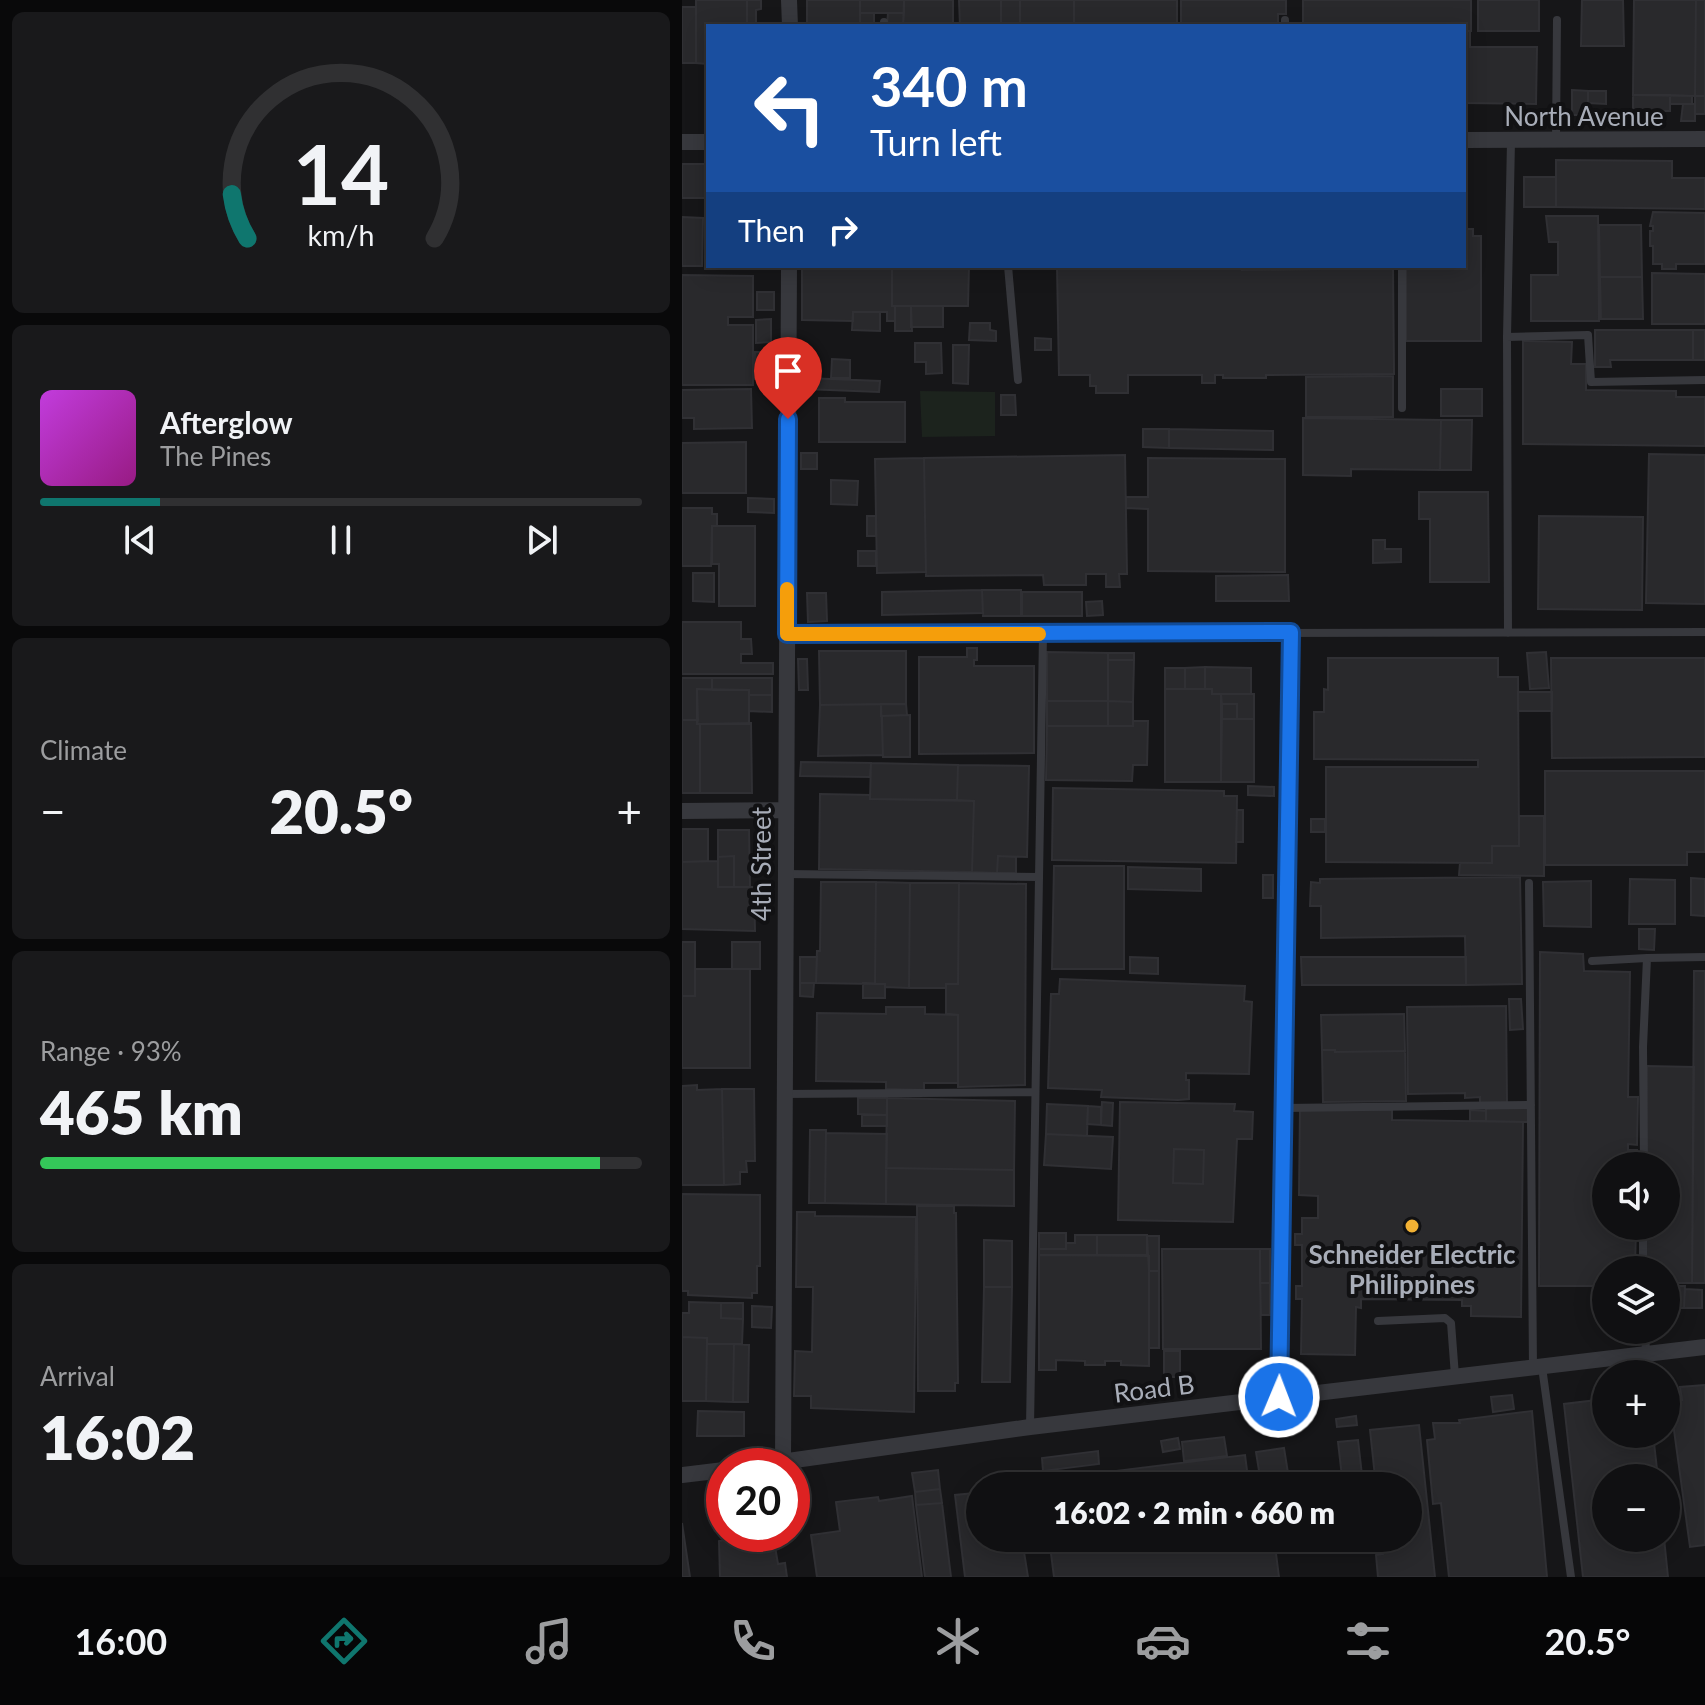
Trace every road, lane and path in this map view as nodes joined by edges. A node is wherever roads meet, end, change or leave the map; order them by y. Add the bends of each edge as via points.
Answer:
1 (789, 0) edge
2 (1557, 20) dead end
3 (790, 24) edge
4 (1705, 139) edge
5 (1466, 140) edge
6 (1556, 140) junction
7 (1511, 141) junction
8 (682, 142) edge
9 (706, 142) edge
10 (789, 268) edge
11 (1008, 268) edge
12 (1402, 268) edge
13 (1507, 337) junction
14 (1018, 380) dead end
15 (1705, 380) edge
16 (1402, 408) dead end
17 (1291, 632) junction
18 (1705, 632) edge
19 (1508, 633) junction
20 (787, 634) junction
21 (1043, 634) junction
22 (786, 810) junction
23 (682, 811) edge
24 (785, 874) junction
25 (1039, 877) junction
26 (1529, 883) dead end
27 (1705, 957) edge
28 (1647, 958) junction
29 (1592, 961) dead end
30 (1035, 1092) junction
31 (783, 1094) junction
32 (1531, 1105) junction
33 (1284, 1108) junction
34 (1644, 1152) edge
35 (1378, 1321) dead end
36 (1646, 1344) edge
37 (1705, 1347) edge
38 (1646, 1352) junction
39 (1538, 1368) junction
40 (1455, 1377) junction
41 (1279, 1397) junction
42 (1030, 1427) junction
43 (783, 1448) edge
44 (810, 1458) edge
45 (706, 1472) edge
46 (682, 1475) edge
47 (1571, 1577) edge

1 - 3 street
2 - 6 lane
4 - 6 street, North Avenue
5 - 7 street, North Avenue
6 - 7 street, North Avenue
7 - 13 lane
8 - 9 street
10 - 20 street, 4th Street
11 - 14 lane
12 - 16 lane
13 - 15 lane via 1588,335 1591,382
13 - 19 lane
17 - 19 lane
17 - 21 lane
17 - 33 lane
18 - 19 lane
20 - 21 lane
20 - 22 street, 4th Street
21 - 25 lane
22 - 23 street
22 - 24 street, 4th Street
24 - 25 lane
24 - 31 street, 4th Street
25 - 30 lane
26 - 32 lane
27 - 28 lane
28 - 29 lane
28 - 34 lane
30 - 31 lane
30 - 42 lane
31 - 43 street, 4th Street
32 - 33 lane
32 - 39 lane
33 - 41 lane
35 - 40 lane via 1445,1318 1451,1323
36 - 38 lane
37 - 38 street, Road B
38 - 39 street, Road B
39 - 40 street, Road B
39 - 47 lane
40 - 41 street, Road B
41 - 42 street, Road B
42 - 44 street, Road B
45 - 46 street

